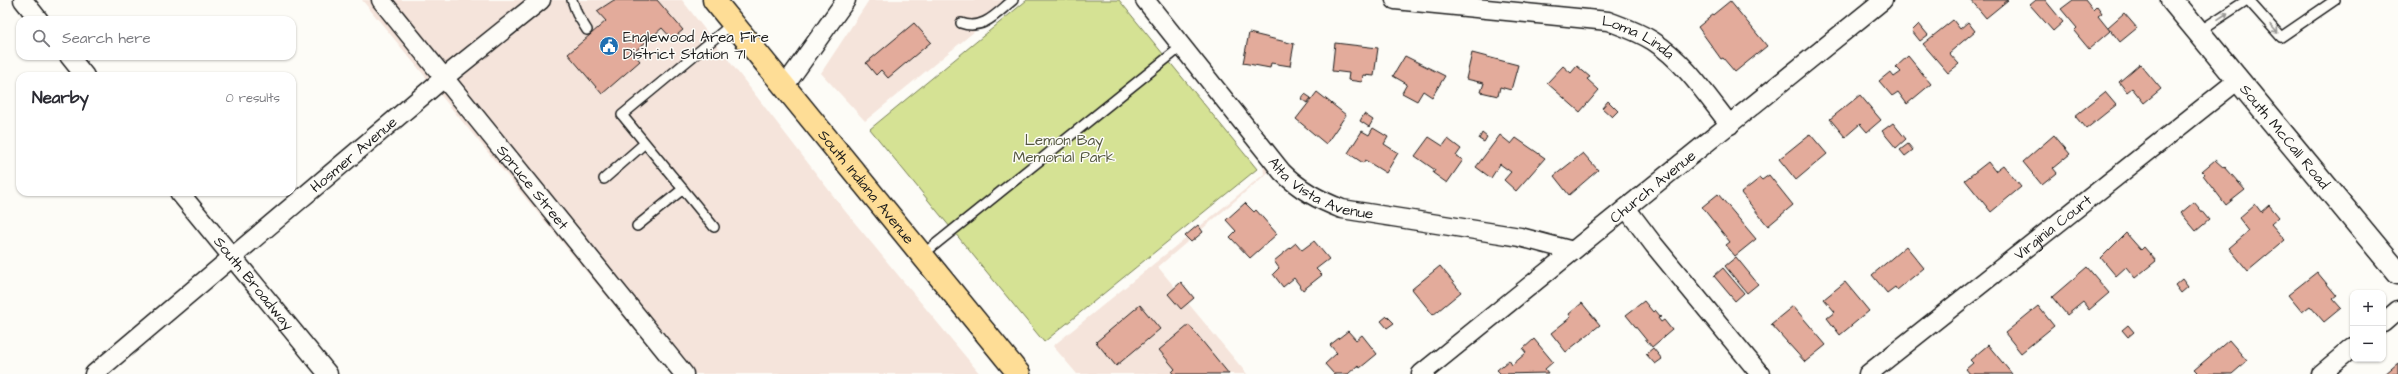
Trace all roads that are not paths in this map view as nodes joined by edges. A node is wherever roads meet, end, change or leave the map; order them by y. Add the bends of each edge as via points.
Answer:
1 (23, 0) edge
2 (381, 0) edge
3 (541, 0) edge
4 (572, 0) edge
5 (714, 0) edge
6 (846, 0) edge
7 (1013, 0) edge
8 (1145, 0) edge
9 (1395, 0) edge
10 (1883, 0) edge
11 (2172, 0) edge
12 (2248, 0) edge
13 (2334, 0) edge
14 (36, 16) edge
15 (961, 23) dead end
16 (732, 24) junction
17 (588, 30) dead end
18 (2198, 32) junction
19 (1182, 46) junction
20 (72, 60) edge
21 (82, 72) edge
22 (445, 77) junction
23 (2238, 80) junction
24 (784, 87) junction
25 (1730, 124) junction
26 (645, 143) junction
27 (604, 179) dead end
28 (682, 189) junction
29 (182, 196) edge
30 (1626, 208) junction
31 (637, 226) dead end
32 (714, 227) dead end
33 (1573, 251) junction
34 (922, 255) junction
35 (233, 258) junction
36 (2398, 273) edge
37 (2398, 310) edge
38 (2386, 320) edge
39 (2350, 350) edge
40 (94, 374) edge
41 (328, 374) edge
42 (684, 374) edge
43 (1019, 374) edge
44 (1422, 374) edge
45 (1760, 374) edge
46 (1868, 374) edge
47 (2321, 374) edge

1 - 14 street
2 - 22 street, Spruce Street
3 - 22 street, Hosmer Avenue
4 - 17 lane via 577,14
5 - 16 main road, South Indiana Avenue
6 - 24 street
7 - 15 lane via 983,23 969,26
8 - 19 street, Alta Vista Avenue
9 - 25 street, Loma Linda via 1608,21 1637,32 1663,48
10 - 25 street, Church Avenue
11 - 18 street, South McCall Road
12 -> 13 lane via 2281,37
18 -> 12 lane
16 - 24 main road, South Indiana Avenue
16 - 26 lane via 622,115
18 - 23 street, South McCall Road
19 - 33 street, Alta Vista Avenue via 1282,172 1304,191 1322,201 1342,208 1520,237
19 - 34 lane
20 - 21 street
22 - 35 street, Hosmer Avenue
22 - 42 street, Spruce Street
23 - 36 street, South McCall Road
23 - 46 street, Virginia Court
24 - 34 main road, South Indiana Avenue
25 - 30 street, Church Avenue
26 - 27 lane
26 - 28 lane
28 - 31 lane
28 - 32 lane
29 - 35 street, South Broadway
30 - 33 street, Church Avenue
30 - 45 street
33 - 44 street, Church Avenue
34 - 43 main road, South Indiana Avenue
35 - 40 street, Hosmer Avenue
35 - 41 street, South Broadway
37 - 38 street
39 - 47 street

